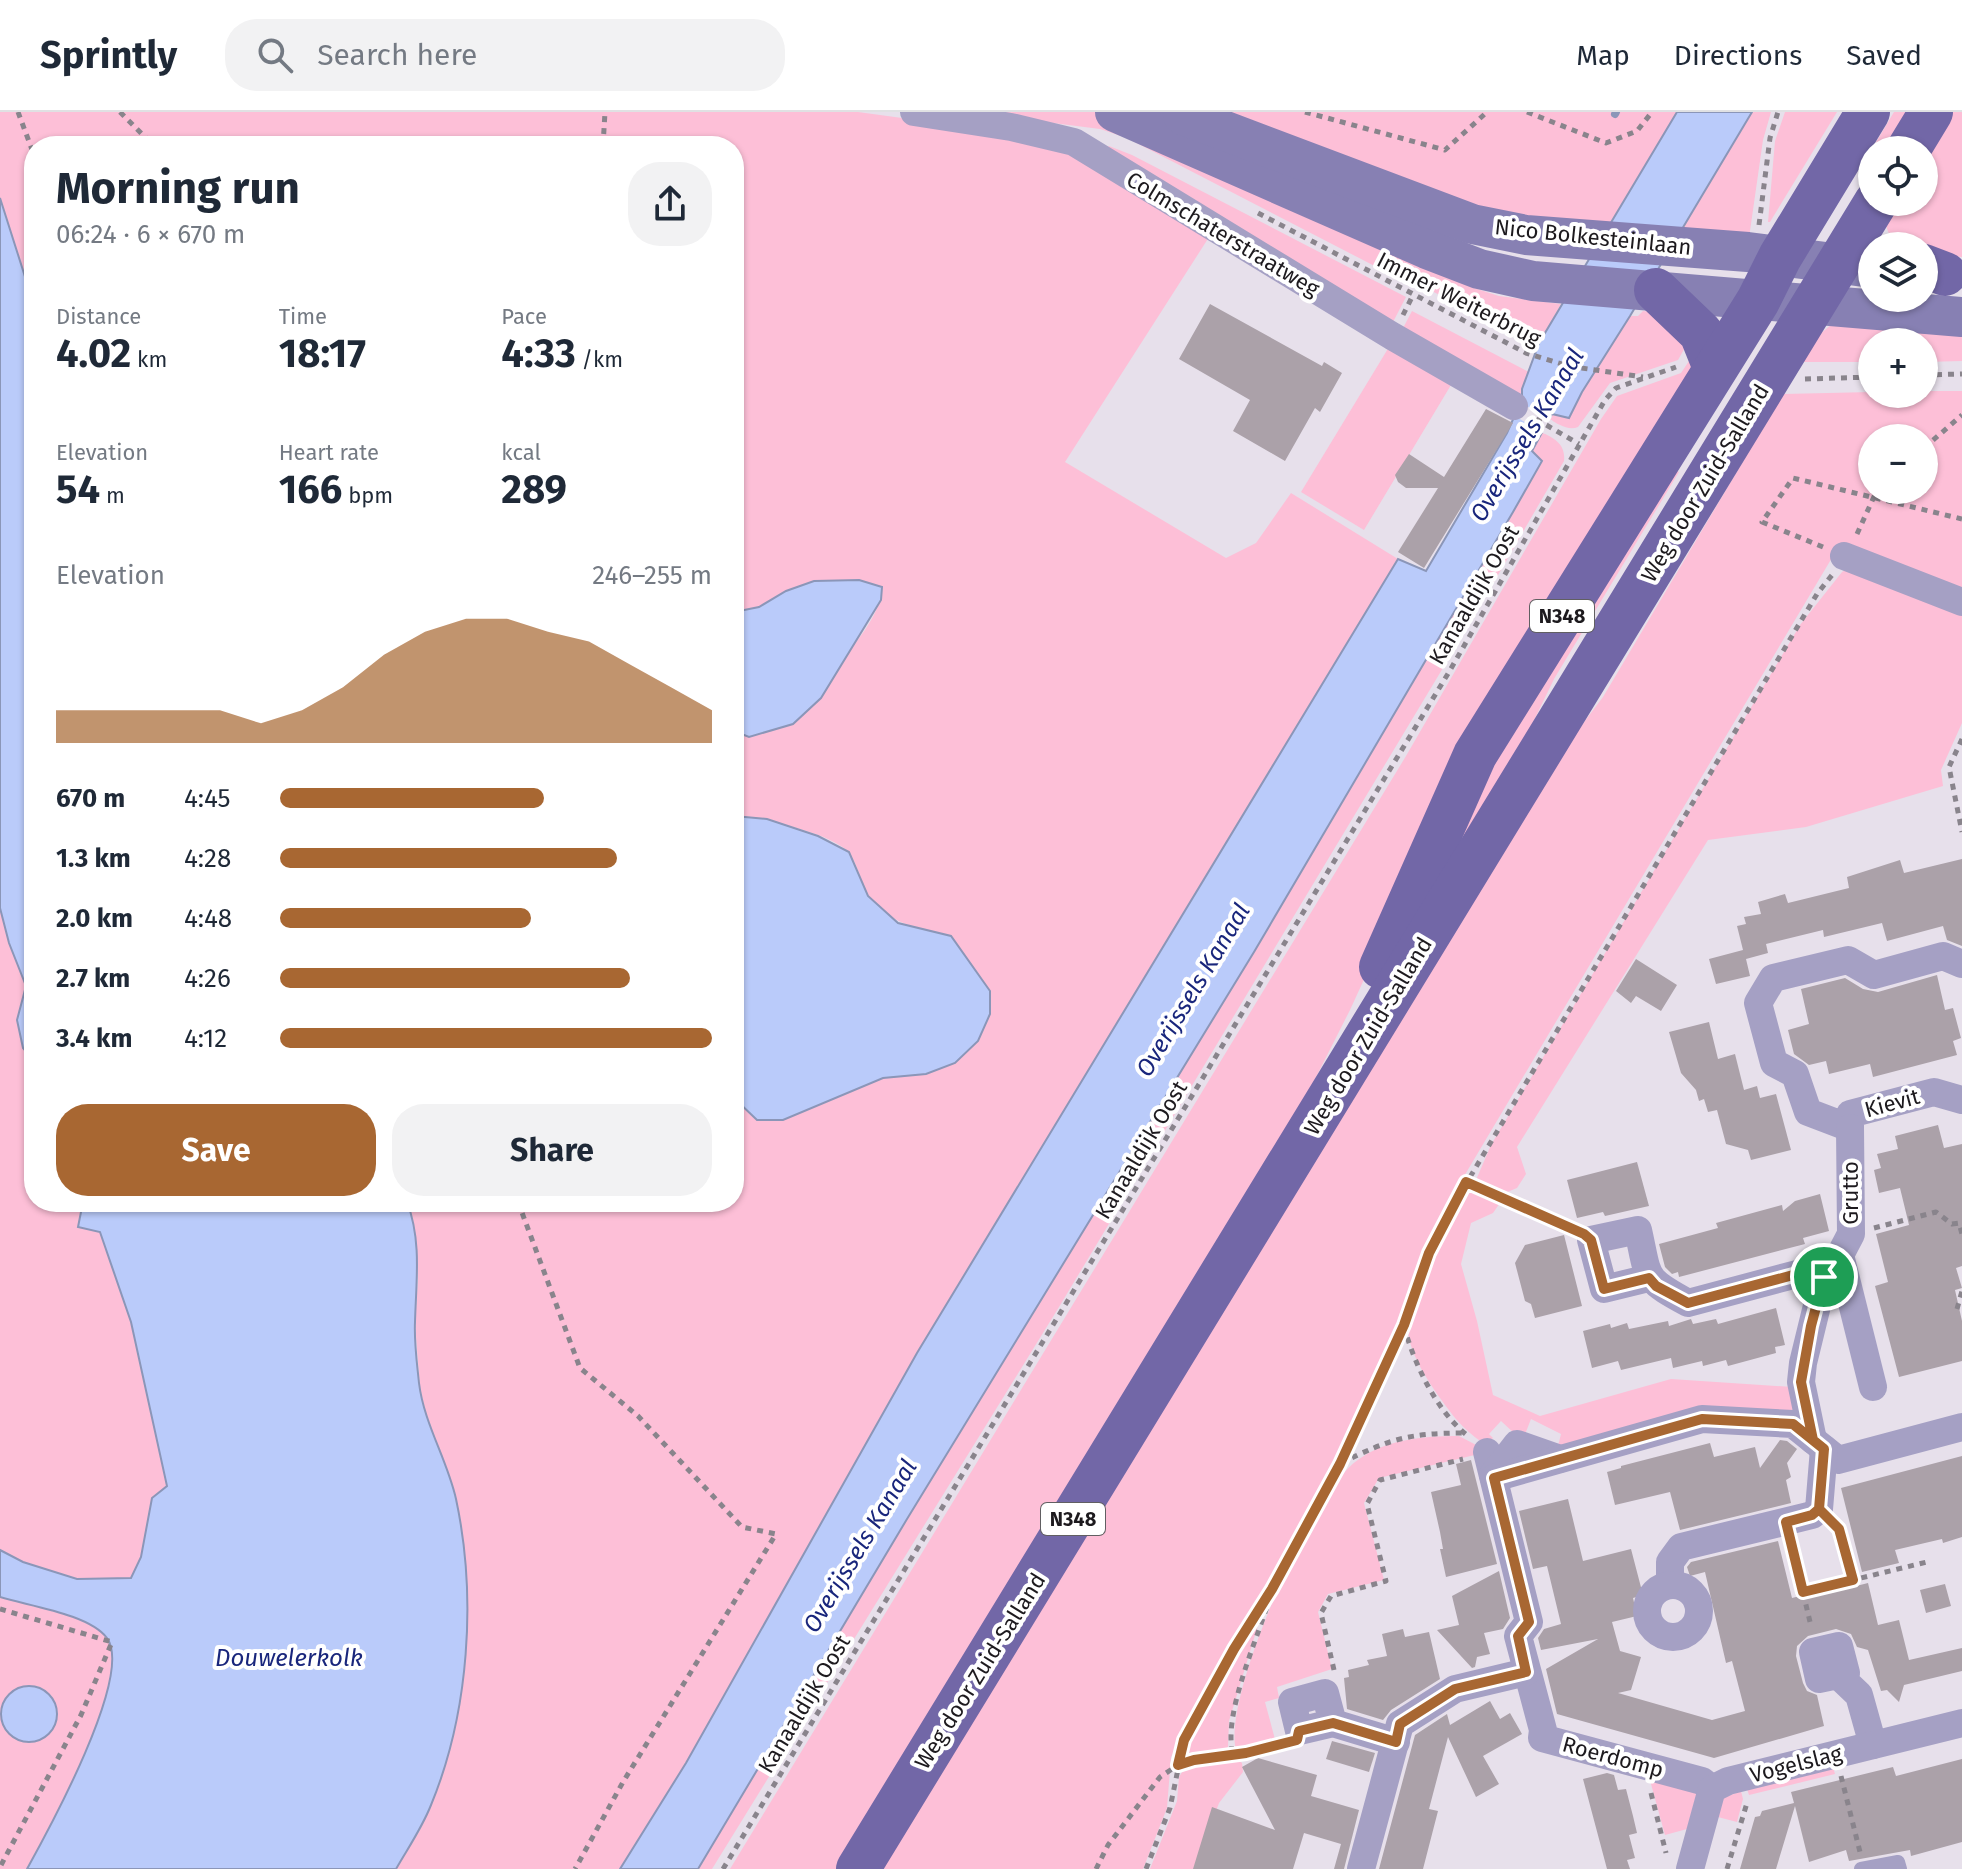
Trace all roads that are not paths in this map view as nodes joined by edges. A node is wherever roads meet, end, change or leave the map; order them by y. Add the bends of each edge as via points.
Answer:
1 (914, 112) edge
2 (1115, 112) edge
3 (1176, 112) edge
4 (1868, 112) edge
5 (1931, 112) edge
6 (1916, 136) edge
7 (1871, 216) edge
8 (1780, 257) junction
9 (1855, 266) edge
10 (1656, 290) junction
11 (1758, 301) junction
12 (1812, 306) junction
13 (1962, 317) edge
14 (1715, 368) junction
15 (1514, 406) dead end
16 (1845, 556) road end
17 (1962, 602) edge
18 (1962, 964) edge
19 (1962, 1100) edge
20 (1850, 1128) junction
21 (1288, 1168) junction
22 (1838, 1256) junction
23 (1649, 1278) junction
24 (1873, 1387) dead end
25 (1962, 1427) edge
26 (1818, 1444) junction
27 (1670, 1584) dead end
28 (1817, 1651) road end
29 (1526, 1672) junction
30 (1333, 1723) junction
31 (1962, 1723) edge
32 (1396, 1742) junction
33 (1873, 1745) junction
34 (1712, 1789) junction
35 (1680, 1867) edge
36 (858, 1869) edge
37 (1361, 1869) edge
38 (1862, 1869) edge
39 (1900, 1869) edge

1 - 15 street, Colmschaterstraatweg via 1074,142
2 - 10 street, Nico Bolkesteinlaan via 1479,269 1520,279
3 - 8 street, Nico Bolkesteinlaan via 1472,224 1526,235
4 - 8 main road, N348
5 - 6 main road
7 - 9 main road, Weg door Zuid-Salland / N348
8 - 9 street, Nico Bolkesteinlaan
8 - 11 main road, N348
9 - 12 main road, Weg door Zuid-Salland / N348
10 - 11 street, Nico Bolkesteinlaan
10 - 14 main road via 1701,333
11 - 12 street, Nico Bolkesteinlaan
11 - 14 main road, N348
12 - 13 street, Nico Bolkesteinlaan
12 - 21 main road, Weg door Zuid-Salland / N348
14 - 21 main road, N348 via 1475,755
16 - 17 street
18 - 20 street, Kievit via 1943,956 1874,975 1848,960 1773,978 1758,1003 1774,1063 1795,1074 1808,1112
19 - 20 street, Kievit via 1934,1092 1850,1114
20 - 22 street, Grutto
21 - 36 main road, Weg door Zuid-Salland / N348
22 - 23 street via 1797,1274 1688,1303
22 - 24 street, Grutto
22 - 26 street, Grutto via 1811,1326 1801,1382
23 - 23 street via 1638,1230 1591,1240 1604,1289
25 - 26 street via 1838,1460
26 - 27 street, Grutto via 1819,1509 1681,1547 1670,1562
26 - 29 street, Roerdomp via 1793,1424 1702,1419 1560,1459 1490,1465 1529,1622 1518,1636
28 - 33 street via 1813,1652 1819,1679 1838,1675 1859,1695
29 - 32 street via 1455,1689 1400,1724
29 - 34 street, Roerdomp via 1542,1738 1702,1781
30 - 30 street via 1325,1693 1292,1702 1299,1731
30 - 32 street
31 - 33 street, Vogelslag
32 - 37 street
33 - 34 street, Vogelslag via 1840,1770 1728,1781
34 - 35 street
38 - 39 lane via 1898,1862

